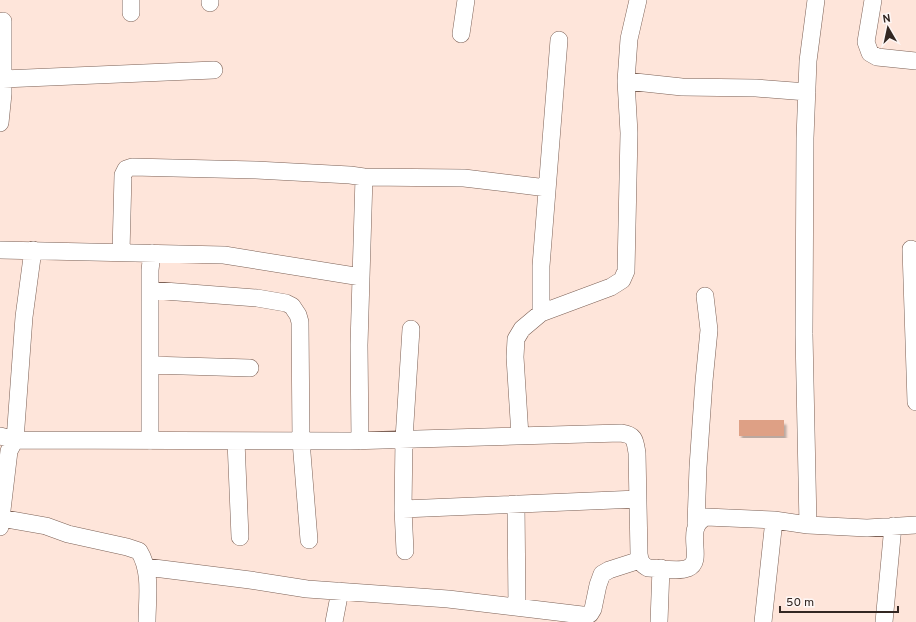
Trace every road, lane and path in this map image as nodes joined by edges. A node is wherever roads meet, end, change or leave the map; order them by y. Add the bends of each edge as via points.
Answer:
1 (466, 0) edge
2 (638, 0) edge
3 (816, 0) edge
4 (873, 0) edge
5 (3, 21) dead end
6 (461, 34) dead end
7 (559, 40) dead end
8 (916, 61) edge
9 (214, 70) dead end
10 (3, 79) junction
11 (626, 81) junction
12 (806, 92) junction
13 (0, 123) edge
14 (364, 177) junction
15 (547, 188) junction
16 (911, 249) dead end
17 (0, 250) edge
18 (33, 250) junction
19 (121, 252) junction
20 (152, 253) junction
21 (361, 277) junction
22 (151, 290) junction
23 (705, 296) dead end
24 (541, 313) junction
25 (411, 329) dead end
26 (150, 365) junction
27 (250, 368) dead end
28 (916, 402) edge
29 (520, 436) junction
30 (8, 438) edge
31 (404, 439) junction
32 (150, 441) junction
33 (236, 441) junction
34 (301, 441) junction
35 (360, 441) junction
36 (2, 497) edge
37 (638, 499) junction
38 (516, 504) junction
39 (403, 509) junction
40 (774, 520) junction
41 (1, 522) edge
42 (696, 524) junction
43 (808, 525) junction
44 (916, 525) edge
45 (893, 526) junction
46 (240, 537) dead end
47 (309, 540) dead end
48 (405, 552) dead end
49 (640, 560) junction
50 (146, 567) junction
51 (661, 568) junction
52 (340, 591) junction
53 (517, 607) junction
54 (146, 622) edge
55 (334, 622) edge
56 (659, 622) edge
57 (763, 622) edge
58 (884, 622) edge

1 - 6 street
2 - 11 street via 629,39
3 - 12 street
4 - 8 street via 866,42 870,53 877,57
5 - 10 street
7 - 15 street
9 - 10 street
10 - 13 street
11 - 12 street via 682,87
11 - 24 street via 629,134 626,271 622,280 611,287
12 - 43 street via 804,334
14 - 15 street via 464,178
14 - 19 street via 256,170 132,167 126,169 123,175
14 - 21 street
15 - 24 street via 541,266
16 - 28 street
17 - 18 street
18 - 19 street
18 - 30 street
19 - 20 street
20 - 21 street via 224,255
20 - 22 street
21 - 35 street
22 - 26 street
22 - 34 street via 257,298 292,306 300,322
23 - 42 street via 709,330
24 - 29 street via 522,329 516,339
25 - 31 street
26 - 27 street
26 - 32 street
29 - 31 street
29 - 37 street via 630,434 636,441
30 - 32 street
30 - 36 street via 9,450
31 - 35 street
31 - 39 street
32 - 33 street
33 - 34 street
33 - 46 street
34 - 35 street
34 - 47 street
36 - 41 street
37 - 38 street
37 - 49 street
38 - 39 street
38 - 53 street
39 - 48 street
40 - 42 street via 706,517
40 - 43 street
40 - 57 street
41 - 50 street via 46,526 68,534 127,547 139,551
42 - 51 street via 693,564 681,569
43 - 45 street via 867,528
44 - 45 street
45 - 58 street
49 - 51 street via 648,568
49 - 53 street via 602,574 590,614
50 - 52 street via 307,589
50 - 54 street
51 - 56 street
52 - 53 street
52 - 55 street

